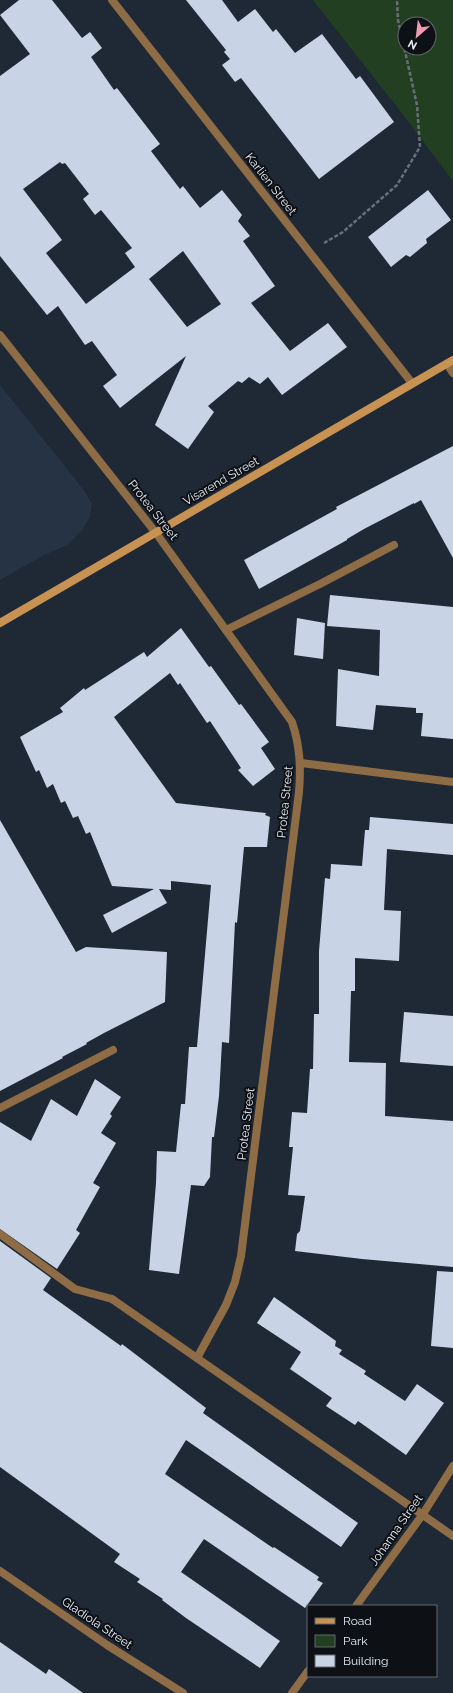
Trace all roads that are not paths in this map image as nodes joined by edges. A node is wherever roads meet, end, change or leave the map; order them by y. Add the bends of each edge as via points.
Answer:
1 (112, 0) edge
2 (0, 335) edge
3 (450, 362) edge
4 (453, 373) edge
5 (412, 383) junction
6 (156, 533) junction
7 (394, 545) dead end
8 (0, 623) edge
9 (226, 630) junction
10 (301, 763) junction
11 (453, 782) edge
12 (113, 1050) dead end
13 (0, 1108) edge
14 (0, 1234) edge
15 (197, 1358) junction
16 (453, 1466) edge
17 (423, 1514) junction
18 (453, 1536) edge
19 (0, 1571) edge
20 (357, 1605) edge
21 (307, 1672) edge
22 (183, 1693) edge
23 (292, 1693) edge

1 - 5 street, Karlien Street
2 - 6 street, Protea Street
3 - 4 street
3 - 5 street, Visarend Street
5 - 6 street, Visarend Street
6 - 8 street, Visarend Street
6 - 9 street, Protea Street
7 - 9 street
9 - 10 street, Protea Street via 292,722 298,740
10 - 11 street
10 - 15 street, Protea Street via 242,1256 226,1305
12 - 13 street
14 - 15 street via 75,1289 112,1299
15 - 17 street
16 - 17 street, Johanna Street
17 - 18 street
17 - 20 street, Johanna Street
19 - 22 street, Gladiola Street via 107,1645
21 - 23 street

